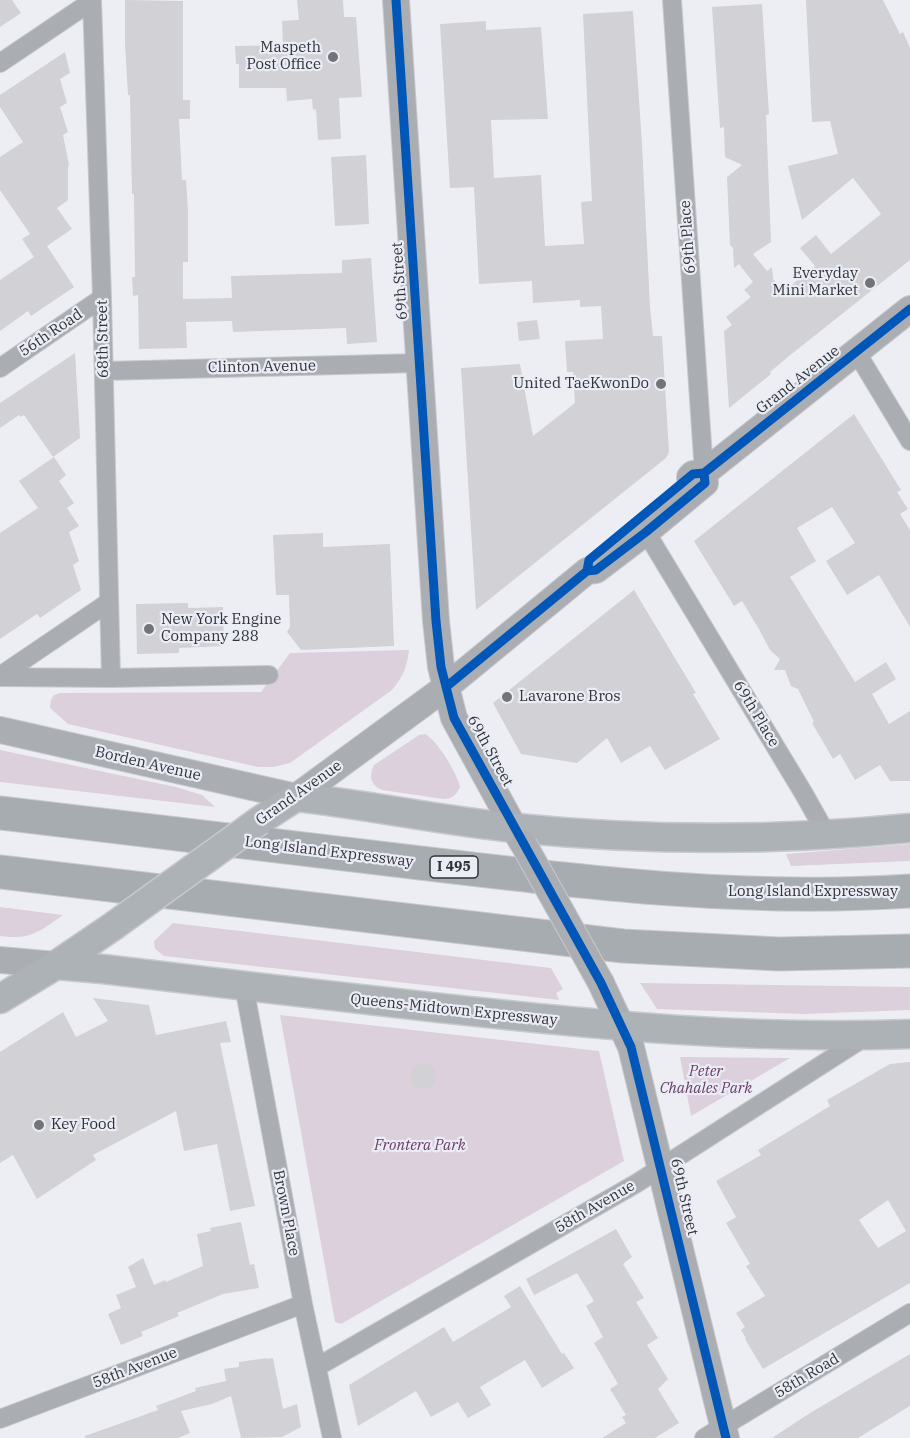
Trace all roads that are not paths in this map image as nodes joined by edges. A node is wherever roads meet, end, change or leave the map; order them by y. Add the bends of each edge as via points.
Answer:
1 (396, 0) edge
2 (672, 0) edge
3 (92, 1) edge
4 (0, 63) edge
5 (102, 298) junction
6 (910, 309) edge
7 (857, 353) junction
8 (420, 363) junction
9 (0, 368) edge
10 (104, 371) junction
11 (910, 441) edge
12 (704, 473) junction
13 (646, 532) junction
14 (587, 571) junction
15 (109, 602) junction
16 (269, 675) dead end
17 (0, 677) edge
18 (111, 678) junction
19 (446, 687) junction
20 (0, 730) edge
21 (296, 797) junction
22 (0, 813) edge
23 (910, 828) edge
24 (826, 835) junction
25 (519, 837) junction
26 (0, 872) edge
27 (910, 891) edge
28 (910, 951) edge
29 (0, 960) edge
30 (56, 965) junction
31 (244, 986) junction
32 (0, 999) edge
33 (623, 1027) junction
34 (910, 1034) edge
35 (867, 1036) junction
36 (661, 1168) junction
37 (303, 1304) junction
38 (910, 1314) edge
39 (317, 1367) junction
40 (0, 1419) edge
41 (718, 1434) edge
42 (332, 1438) edge

1 - 8 main road, 69th Street
2 - 12 street, 69th Place
3 - 4 street
3 - 5 street, 68th Street
5 - 9 street, 56th Road
5 - 10 street, 68th Street
6 - 7 main road, Grand Avenue
7 - 11 street
7 - 12 main road, Grand Avenue
8 - 10 street, Clinton Avenue
8 - 19 main road, 69th Street via 436,621
10 - 15 street, 68th Street
12 - 13 main road, Grand Avenue via 705,483
12 - 14 main road, Grand Avenue via 693,474 589,560
13 - 14 main road, Grand Avenue via 596,570
13 - 24 street, 69th Place
14 - 19 main road, Grand Avenue
15 - 17 street
15 - 18 street, 68th Street
16 - 18 street
17 - 18 street
19 - 21 main road, Grand Avenue
19 - 25 main road, 69th Street via 454,718
20 - 21 main road, Borden Avenue
21 - 25 main road
21 - 30 main road, Grand Avenue, bridge
22 - 27 highway, Long Island Expressway / I 495 via 633,886 789,894
23 - 24 main road
24 - 25 main road
25 - 33 main road, 69th Street, bridge
26 - 28 highway via 623,946 779,954
29 - 30 main road, Queens-Midtown Expressway
30 - 31 main road, Queens-Midtown Expressway
30 - 32 main road, Grand Avenue
31 - 33 main road, Queens-Midtown Expressway
31 - 37 street, Brown Place
33 - 35 main road, Queens-Midtown Expressway via 748,1035
33 - 36 main road, 69th Street via 632,1047
34 - 35 main road, Queens-Midtown Expressway
35 - 36 street, 58th Avenue
36 - 39 street, 58th Avenue
36 - 41 main road, 69th Street
37 - 39 street, Brown Place
37 - 40 street, 58th Avenue
38 - 41 street, 58th Road
39 - 42 street, Brown Place

